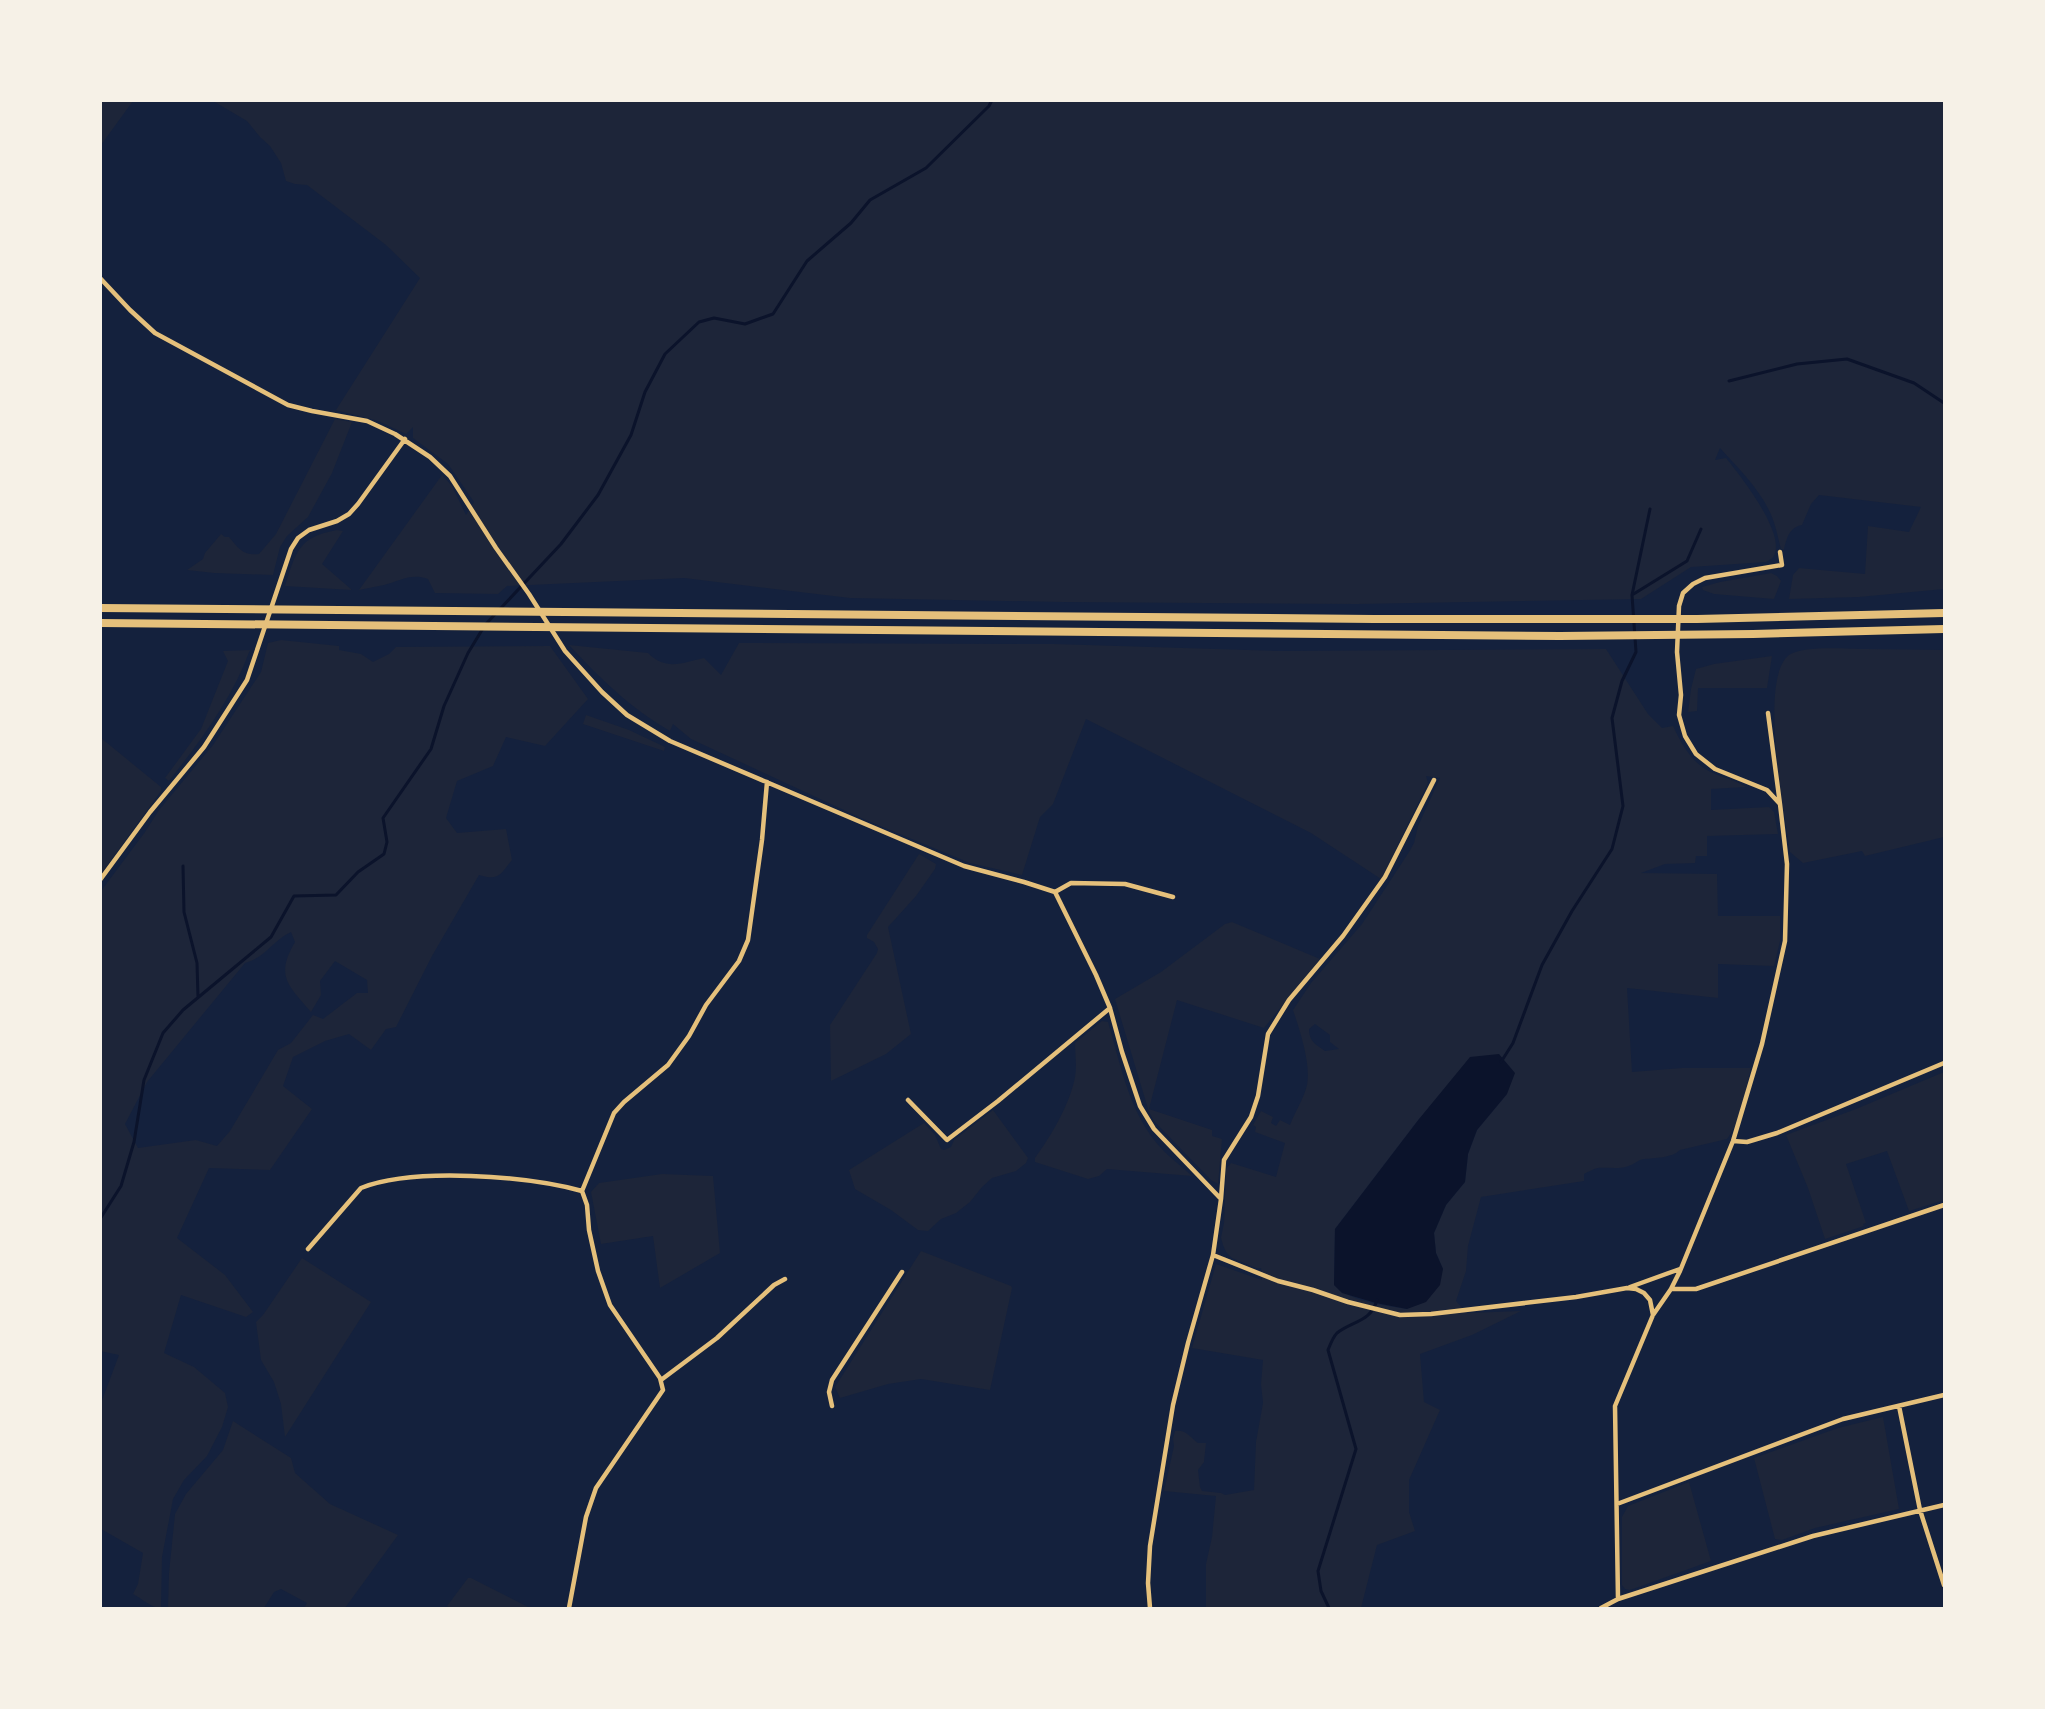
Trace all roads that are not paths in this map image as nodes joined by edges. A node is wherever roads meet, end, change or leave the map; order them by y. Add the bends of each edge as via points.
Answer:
1 (100, 278) edge
2 (405, 439) junction
3 (1780, 552) dead end
4 (100, 608) edge
5 (1944, 613) edge
6 (100, 623) edge
7 (1944, 629) edge
8 (1768, 713) dead end
9 (1434, 780) dead end
10 (767, 782) junction
11 (1780, 804) junction
12 (100, 880) edge
13 (1055, 892) junction
14 (1173, 897) dead end
15 (1110, 1008) junction
16 (1944, 1064) edge
17 (908, 1100) dead end
18 (1733, 1141) junction
19 (582, 1191) junction
20 (1221, 1199) junction
21 (1944, 1205) edge
22 (308, 1249) dead end
23 (1213, 1255) junction
24 (1680, 1269) junction
25 (902, 1272) dead end
26 (785, 1279) dead end
27 (1627, 1288) junction
28 (1671, 1289) junction
29 (1653, 1315) junction
30 (661, 1380) junction
31 (1944, 1395) edge
32 (832, 1406) dead end
33 (1899, 1406) junction
34 (1617, 1504) junction
35 (1944, 1505) edge
36 (1920, 1510) junction
37 (1944, 1585) edge
38 (1618, 1599) junction
39 (569, 1608) edge
40 (1150, 1608) edge
41 (1600, 1608) edge

1 - 2 street via 155,333 288,405 367,421
2 - 10 street via 450,476 565,651 602,692 627,715 670,741
2 - 12 street via 349,514 298,538 247,680 204,747
3 - 11 street via 1782,565 1705,578 1693,584 1683,593 1677,622 1679,715 1696,754 1715,769 1767,790
4 - 5 highway via 1202,619 1614,620
6 - 7 highway via 1614,636
8 - 11 street
9 - 20 street via 1385,878 1289,1000 1268,1034 1251,1117 1224,1160
10 - 13 street via 964,866
10 - 19 street via 748,940 739,961 668,1065 615,1113
11 - 18 street via 1787,864 1785,941 1762,1044
13 - 14 street via 1071,883 1125,884
13 - 15 street
15 - 17 street via 947,1140
15 - 20 street via 1140,1107 1154,1129
16 - 18 street via 1777,1133 1747,1142
18 - 24 street
19 - 22 street via 519,1180 445,1176 370,1185 361,1188
19 - 30 street via 598,1271 610,1305
20 - 23 street
21 - 28 street via 1696,1289
23 - 27 street via 1278,1281 1400,1315 1519,1304
23 - 40 street via 1173,1405 1150,1546
24 - 27 street
24 - 28 street
25 - 32 street via 832,1380
26 - 30 street
27 - 29 street via 1644,1293
28 - 29 street
29 - 34 street via 1616,1406
30 - 39 street via 663,1390 596,1488 586,1517
31 - 33 street
33 - 34 street via 1843,1419
33 - 36 street
34 - 38 street
35 - 36 street
36 - 37 street
36 - 38 street via 1813,1536
38 - 41 street

